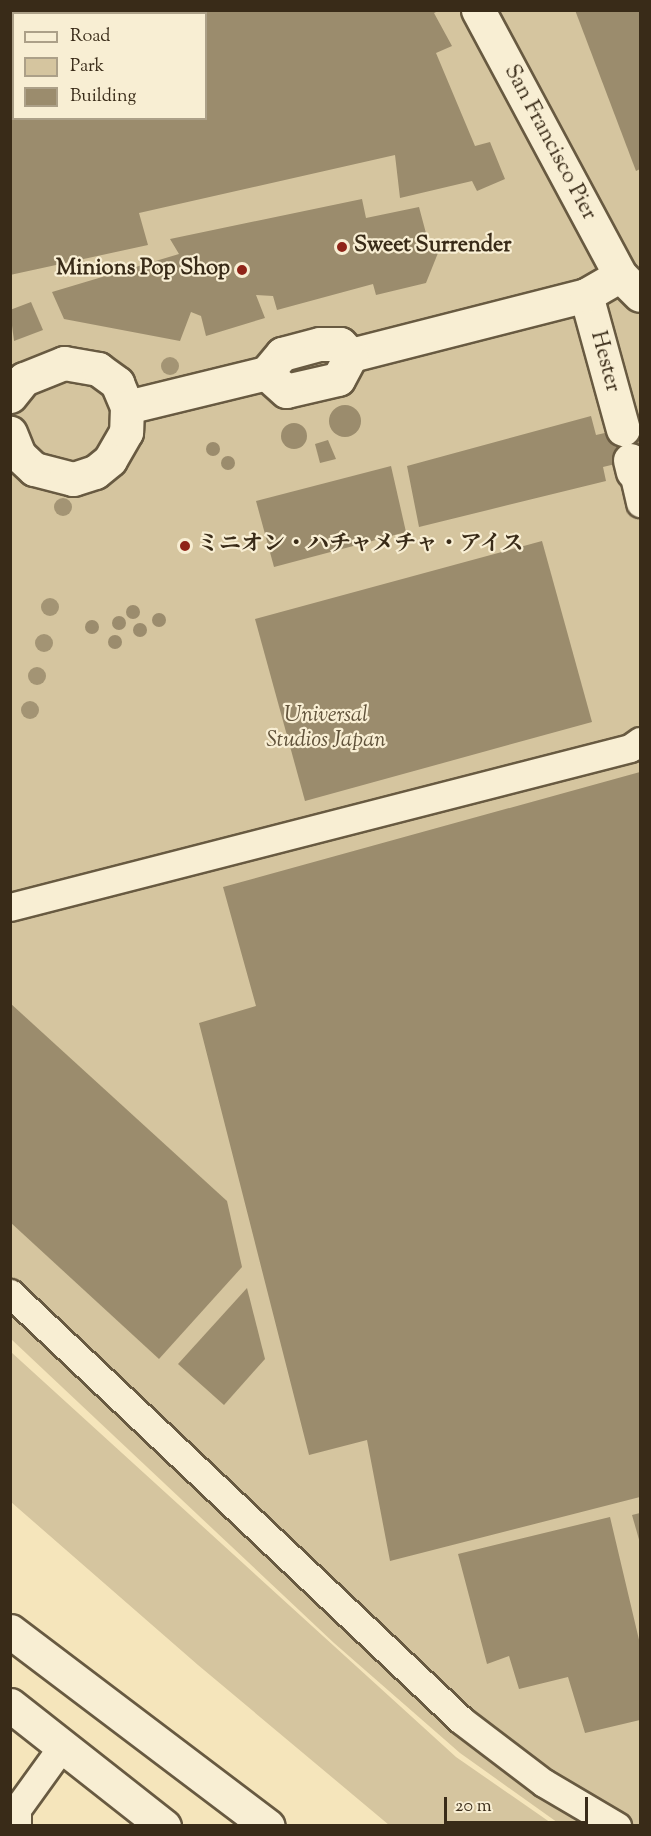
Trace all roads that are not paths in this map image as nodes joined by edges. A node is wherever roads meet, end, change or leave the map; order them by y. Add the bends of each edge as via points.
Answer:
1 (478, 10) edge
2 (630, 285) edge
3 (586, 295) junction
4 (10, 396) edge
5 (127, 407) junction
6 (622, 429) dead end
7 (10, 433) edge
8 (631, 466) dead end
9 (640, 503) edge
10 (640, 741) edge
11 (10, 907) edge
12 (10, 1293) edge
13 (10, 1630) edge
14 (10, 1705) edge
15 (61, 1748) junction
16 (17, 1826) edge
17 (164, 1826) edge
18 (268, 1826) edge
19 (617, 1826) edge

1 - 2 street, San Francisco Pier
2 - 3 street
3 - 5 street via 351,356 340,344 320,344 282,354 266,373
3 - 6 street, Hester
4 - 5 street via 24,379 64,363 98,369 117,383
5 - 7 street via 126,432 110,460 95,472 74,479 34,469 19,455
8 - 9 lane
10 - 11 lane via 630,748
12 - 19 lane via 461,1720 544,1783
13 - 18 street
14 - 15 street
15 - 16 lane via 17,1809
15 - 17 street

